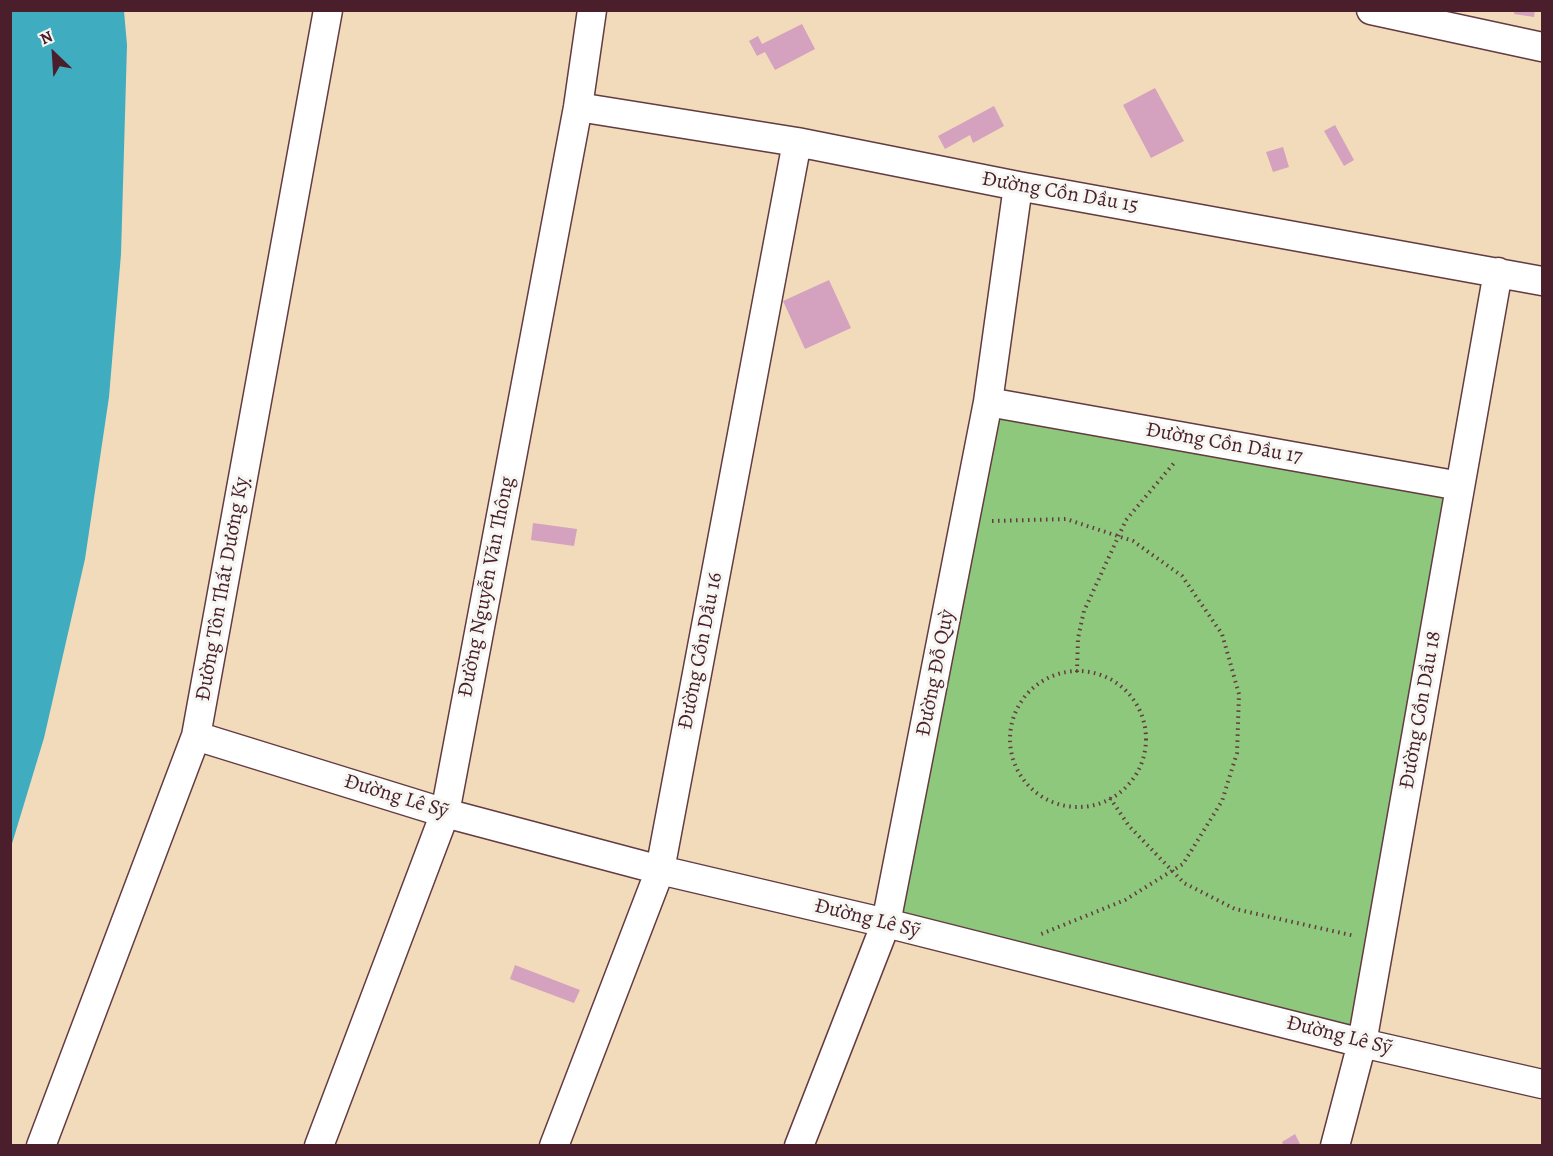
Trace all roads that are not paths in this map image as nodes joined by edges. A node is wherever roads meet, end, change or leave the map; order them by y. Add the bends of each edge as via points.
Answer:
1 (328, 10) edge
2 (592, 10) edge
3 (1371, 10) edge
4 (1542, 47) edge
5 (578, 106) junction
6 (797, 142) junction
7 (1018, 186) junction
8 (1498, 272) junction
9 (1542, 282) edge
10 (988, 402) junction
11 (1460, 486) junction
12 (196, 736) junction
13 (445, 813) junction
14 (660, 870) junction
15 (886, 923) junction
16 (1362, 1043) junction
17 (1542, 1084) edge
18 (41, 1146) edge
19 (319, 1146) edge
20 (554, 1146) edge
21 (799, 1146) edge
22 (1335, 1146) edge

1 - 12 street, Đường Tôn Thất Dương Kỵ
2 - 5 street, Đường Nguyễn Văn Thông
3 - 4 street
5 - 6 street, Đường Cồn Dầu 15
5 - 13 street, Đường Nguyễn Văn Thông
6 - 7 street, Đường Cồn Dầu 15
6 - 14 street, Đường Cồn Dầu 16
7 - 8 street, Đường Cồn Dầu 15
7 - 10 street, Đường Đỗ Quỳ
8 - 9 street, Đường Cồn Dầu 15
8 - 11 street, Đường Cồn Dầu 18
10 - 11 street, Đường Cồn Dầu 17
10 - 15 street, Đường Đỗ Quỳ
11 - 16 street, Đường Cồn Dầu 18
12 - 13 street, Đường Lê Sỹ
12 - 18 street, Đường Tôn Thất Dương Kỵ
13 - 14 street, Đường Lê Sỹ
13 - 19 street, Đường Nguyễn Văn Thông
14 - 15 street, Đường Lê Sỹ
14 - 20 street, Đường Cồn Dầu 16
15 - 16 street, Đường Lê Sỹ
15 - 21 street, Đường Đỗ Quỳ
16 - 17 street, Đường Lê Sỹ
16 - 22 street, Đường Cồn Dầu 18

